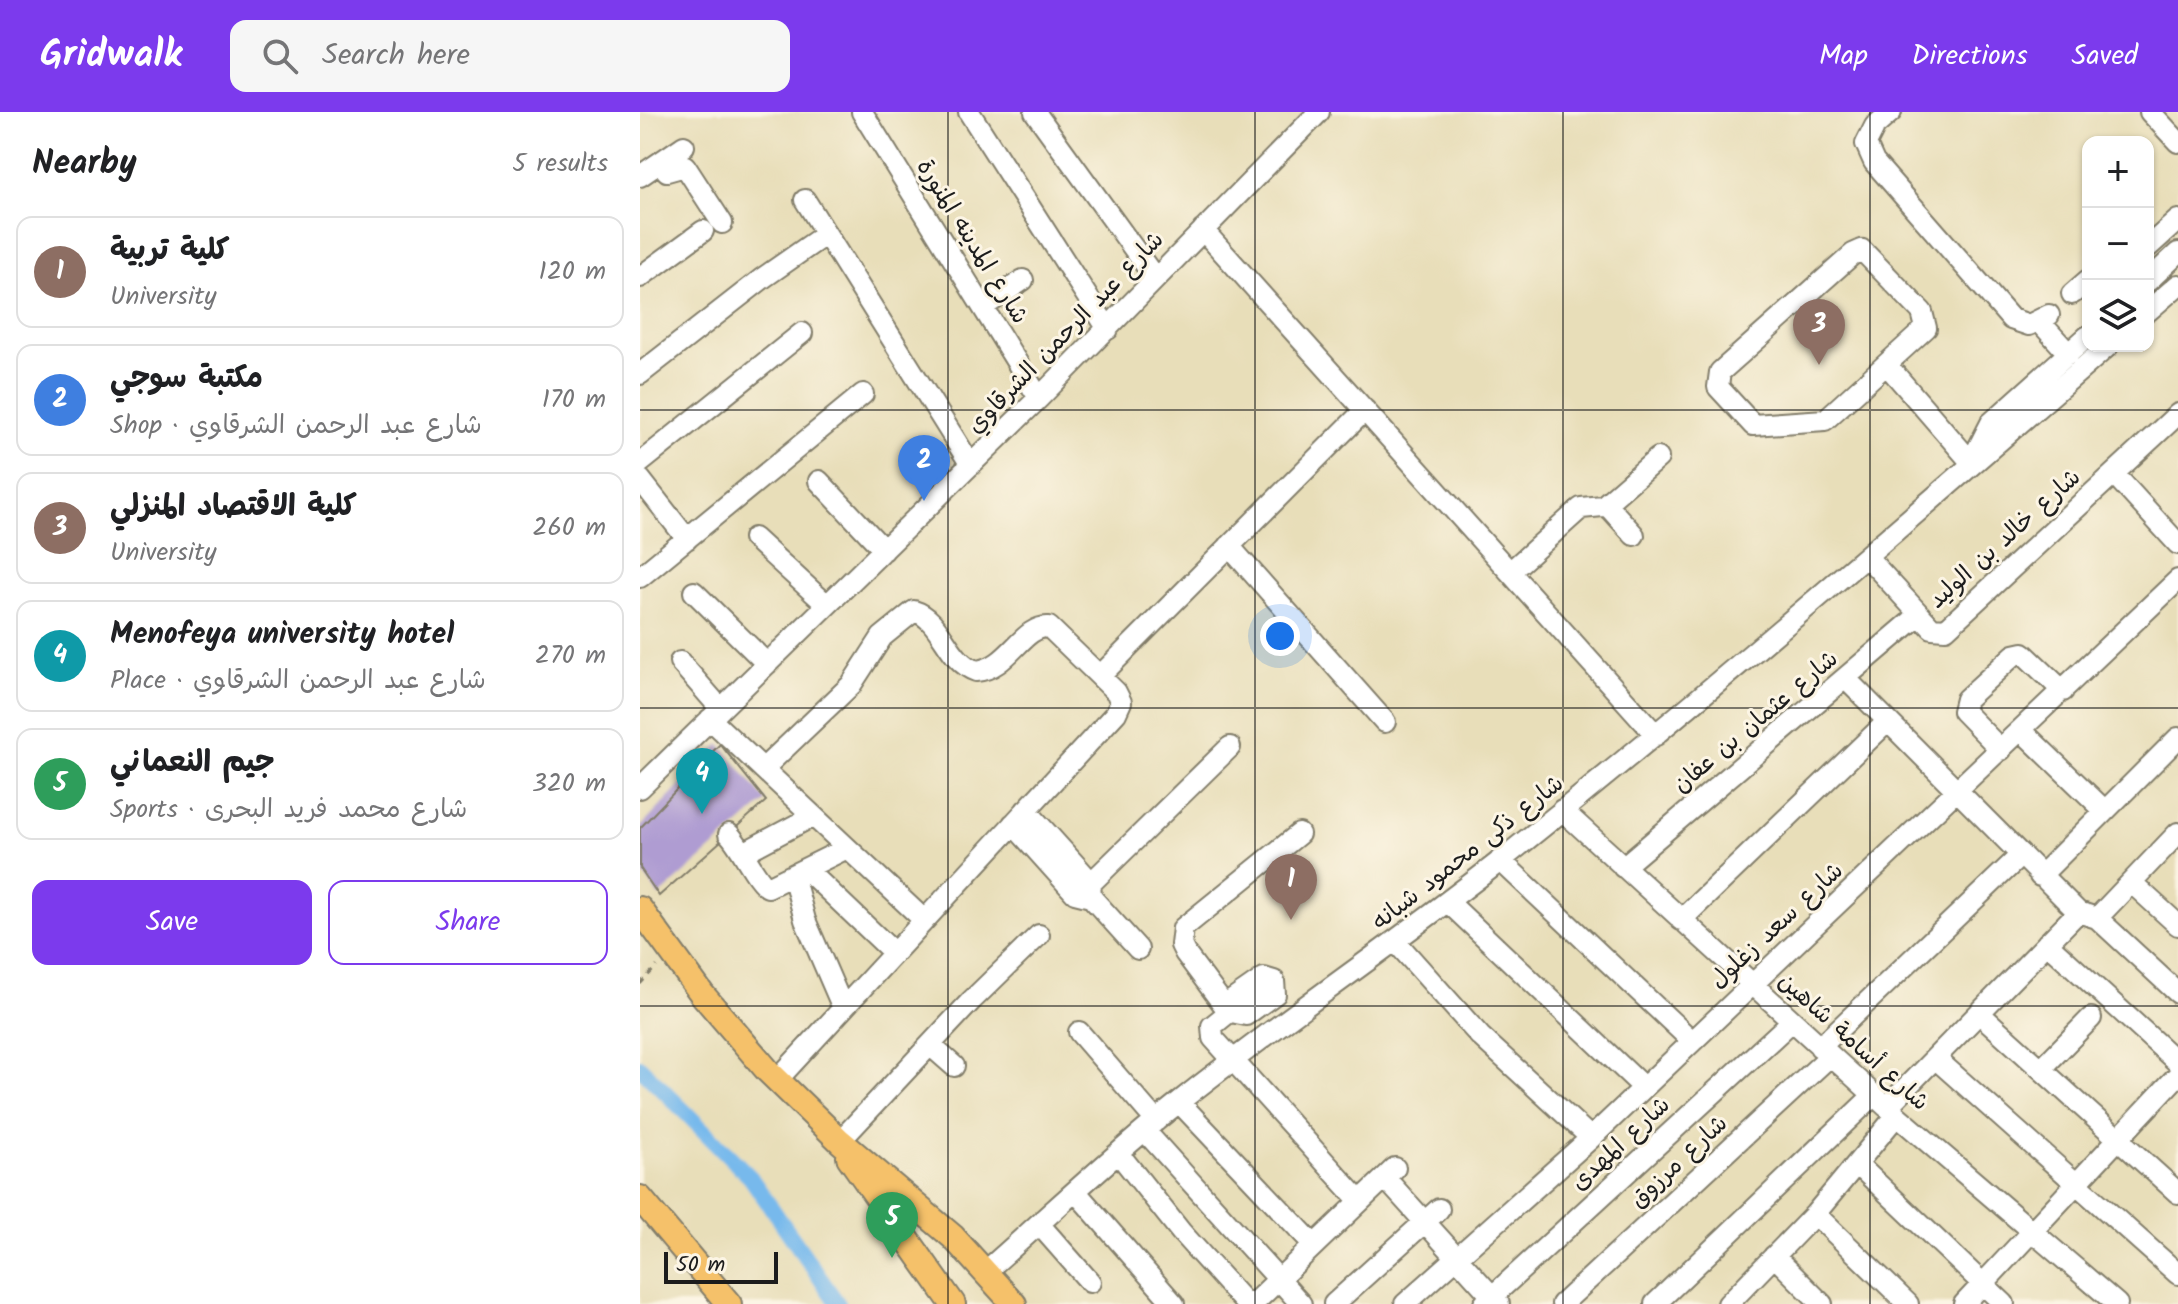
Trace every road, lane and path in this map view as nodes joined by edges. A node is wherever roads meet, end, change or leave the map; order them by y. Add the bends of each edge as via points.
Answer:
1 (862, 112) edge
2 (969, 112) edge
3 (1035, 112) edge
4 (1319, 112) edge
5 (1891, 112) edge
6 (2150, 112) edge
7 (2178, 142) edge
8 (684, 146) dead end
9 (660, 163) junction
10 (640, 176) edge
11 (805, 200) dead end
12 (2178, 220) edge
13 (1203, 230) junction
14 (826, 234) junction
15 (2154, 242) edge
16 (2178, 253) edge
17 (640, 277) edge
18 (1155, 278) junction
19 (1023, 280) dead end
20 (2149, 280) edge
21 (2082, 285) edge
22 (2178, 285) edge
23 (2072, 294) dead end
24 (2154, 306) edge
25 (983, 307) junction
26 (1108, 329) junction
27 (802, 333) dead end
28 (2082, 342) edge
29 (2101, 352) edge
30 (2069, 354) junction
31 (1887, 365) junction
32 (640, 374) edge
33 (863, 394) dead end
34 (1039, 398) junction
35 (1365, 410) junction
36 (2178, 414) edge
37 (1658, 458) dead end
38 (1971, 462) junction
39 (640, 463) edge
40 (971, 465) junction
41 (2114, 474) junction
42 (640, 479) edge
43 (819, 481) dead end
44 (1606, 504) junction
45 (1634, 535) dead end
46 (754, 538) dead end
47 (687, 539) junction
48 (2178, 544) edge
49 (1229, 546) junction
50 (884, 550) junction
51 (1867, 557) junction
52 (1510, 572) junction
53 (640, 577) edge
54 (2178, 580) edge
55 (694, 592) dead end
56 (827, 605) junction
57 (1919, 615) junction
58 (680, 662) dead end
59 (767, 664) junction
60 (1100, 676) junction
61 (1845, 678) junction
62 (2063, 691) junction
63 (715, 713) junction
64 (1385, 722) dead end
65 (1887, 722) junction
66 (2021, 730) junction
67 (1656, 735) junction
68 (2178, 738) edge
69 (1230, 747) dead end
70 (2001, 750) junction
71 (763, 769) junction
72 (640, 788) edge
73 (1956, 793) junction
74 (1562, 810) junction
75 (2105, 811) junction
76 (813, 816) junction
77 (1019, 817) junction
78 (2178, 833) edge
79 (729, 834) dead end
80 (1299, 834) dead end
81 (847, 848) junction
82 (745, 852) junction
83 (2020, 856) junction
84 (1500, 860) junction
85 (1623, 867) junction
86 (800, 872) junction
87 (2040, 876) junction
88 (2132, 883) junction
89 (1091, 890) junction
90 (1448, 902) junction
91 (640, 909) edge
92 (2088, 915) junction
93 (924, 920) junction
94 (1681, 920) junction
95 (2178, 925) edge
96 (1039, 935) dead end
97 (1396, 942) junction
98 (2047, 943) junction
99 (1138, 949) dead end
100 (894, 953) junction
101 (661, 961) dead end
102 (1751, 983) junction
103 (640, 984) edge
104 (2178, 993) edge
105 (843, 1008) junction
106 (1979, 1013) junction
107 (2091, 1018) dead end
108 (1792, 1021) junction
109 (1079, 1032) dead end
110 (1692, 1041) junction
111 (930, 1045) junction
112 (1825, 1051) junction
113 (1935, 1058) junction
114 (1232, 1062) junction
115 (2178, 1063) edge
116 (954, 1066) dead end
117 (2041, 1069) junction
118 (2178, 1075) edge
119 (777, 1080) junction
120 (1643, 1087) junction
121 (1179, 1102) junction
122 (1886, 1106) junction
123 (1150, 1126) junction
124 (1591, 1138) junction
125 (2118, 1140) junction
126 (840, 1141) junction
127 (1119, 1154) junction
128 (1857, 1164) junction
129 (2077, 1184) junction
130 (1076, 1192) junction
131 (2178, 1192) edge
132 (640, 1198) edge
133 (1360, 1201) junction
134 (1815, 1214) junction
135 (1431, 1215) junction
136 (1039, 1224) junction
137 (2034, 1230) junction
138 (1314, 1245) junction
139 (1774, 1256) junction
140 (1456, 1258) junction
141 (986, 1271) junction
142 (2178, 1274) edge
143 (1279, 1279) junction
144 (1090, 1282) dead end
145 (1983, 1284) junction
146 (1168, 1297) edge
147 (1492, 1302) edge
148 (1734, 1302) edge
149 (729, 1304) edge
150 (953, 1304) edge
151 (1014, 1304) edge
152 (1146, 1304) edge
153 (1246, 1304) edge
154 (1253, 1304) edge
155 (1301, 1304) edge
156 (1334, 1304) edge
157 (1405, 1304) edge
158 (1562, 1304) edge
159 (1655, 1304) edge
160 (1822, 1304) edge
161 (1908, 1304) edge
162 (1964, 1304) edge
163 (2004, 1304) edge
164 (2117, 1304) edge

1 - 25 street, شارع المدينه المنورة
2 - 26 street
3 - 18 street
4 - 13 street, شارع عبد الرحمن الشرقاوي
5 - 30 street via 1869,135 1866,144 1874,162 2011,319 2029,325 2045,318
6 - 7 street
8 - 9 street
9 - 10 street
9 - 17 street via 667,171 685,166 712,227
11 - 14 street
12 - 15 street
13 - 18 street, شارع عبد الرحمن الشرقاوي
13 - 35 street
14 - 32 street
14 - 40 street
16 - 20 street
18 - 26 street, شارع عبد الرحمن الشرقاوي
19 - 25 street
21 - 23 street
22 - 24 street
25 - 34 street, شارع المدينه المنورة
26 - 34 street, شارع عبد الرحمن الشرقاوي
27 - 39 street
28 - 30 street, شارع ذكى محمود شبانه
29 - 38 street, شارع ذكى محمود شبانه
30 - 38 street, شارع ذكى محمود شبانه via 1991,423
31 - 31 street via 1927,322 1862,250 1720,372 1717,382 1757,426 1821,422
31 - 38 street
33 - 47 street
34 - 40 street, شارع عبد الرحمن الشرقاوي
35 - 49 street
35 - 52 street
36 - 41 street, شارع خالد بن الوليد
37 - 44 street
38 - 51 street, شارع ذكى محمود شبانه
40 - 50 street, شارع عبد الرحمن الشرقاوي
41 - 48 street
41 - 57 street, شارع خالد بن الوليد via 1946,629 1932,628
42 - 47 street
43 - 50 street
44 - 45 street
44 - 52 street via 1581,508
46 - 56 street
47 - 53 street
49 - 60 street
49 - 64 street
50 - 56 street, شارع عبد الرحمن الشرقاوي
51 - 57 street, شارع خالد بن الوليد
51 - 67 street, شارع ذكى محمود شبانه
52 - 67 street
54 - 62 street, شارع سعد زغلول
55 - 59 street
56 - 59 street, شارع عبد الرحمن الشرقاوي
57 - 61 street, شارع عثمان بن عفان
58 - 63 street
59 - 63 street, شارع عبد الرحمن الشرقاوي
60 - 71 street via 1049,627 1035,630 988,670 966,668 925,617 914,611 882,637 844,692
60 - 77 street via 1120,697 1120,708
61 - 65 street
61 - 85 street, شارع عثمان بن عفان
62 - 66 street, شارع سعد زغلول
62 - 70 street via 2023,653 2014,655 1966,699 1963,711
63 - 71 street
63 - 72 street, شارع عبد الرحمن الشرقاوي
65 - 73 street
65 - 94 street
66 - 70 street, شارع سعد زغلول
66 - 75 street
67 - 74 street, شارع ذكى محمود شبانه
68 - 75 street
69 - 89 street
70 - 73 street, شارع سعد زغلول
71 - 76 street
73 - 83 street
73 - 102 street, شارع سعد زغلول
74 - 84 street, شارع ذكى محمود شبانه
74 - 85 street, شارع أسامة شاهين
75 - 87 street
76 - 81 street
76 - 82 street
77 - 89 street via 1075,893
77 - 93 street
78 - 88 street
79 - 82 street
80 - 114 street via 1183,928 1181,945 1231,1010 1211,1030
81 - 86 street
81 - 93 street
82 - 86 street via 765,886
83 - 87 street
83 - 112 street, شارع مرزوق
84 - 90 street, شارع ذكى محمود شبانه
84 - 110 street
85 - 94 street, شارع أسامة شاهين
86 - 100 street
86 - 105 street via 805,920
87 - 92 street
88 - 92 street
88 - 95 street
89 - 99 street
90 - 97 street, شارع ذكى محمود شبانه
90 - 120 street
91 - 119 main road via 702,994
92 - 98 street
92 - 104 street
93 - 100 street
94 - 102 street, شارع أسامة شاهين
96 - 111 street
97 - 114 street, شارع ذكى محمود شبانه
97 - 124 street via 1480,1036
98 - 106 street
98 - 115 street
100 - 105 street
101 - 103 path
102 - 108 street, شارع أسامة شاهين
102 - 110 street, شارع سعد زغلول
105 - 119 street
106 - 113 street
106 - 117 street
107 - 117 street
108 - 112 street, شارع أسامة شاهين
108 - 147 street, شارع المهدى
109 - 123 street
110 - 120 street, شارع سعد زغلول
111 - 116 street
111 - 126 street
112 - 122 street, شارع أسامة شاهين
112 - 158 street, شارع مرزوق
113 - 122 street
113 - 129 street
114 - 121 street, شارع ذكى محمود شبانه
114 - 133 street
117 - 125 street
118 - 125 street
119 - 126 main road
120 - 124 street, شارع سعد زغلول
121 - 123 street, شارع ذكى محمود شبانه
121 - 138 street
122 - 128 street
122 - 137 street, شارع أسامة شاهين
122 - 159 street
123 - 127 street, شارع ذكى محمود شبانه
123 - 143 street
124 - 140 street, شارع سعد زغلول
125 - 129 street
125 - 131 street
126 - 141 main road via 917,1203
126 - 150 main road
127 - 130 street, شارع ذكى محمود شبانه
127 - 153 street
128 - 134 street
128 - 145 street
129 - 137 street
129 - 142 street
130 - 136 street, شارع ذكى محمود شبانه
130 - 146 street
132 - 149 main road
133 - 135 street via 1390,1173
133 - 138 street
134 - 139 street
134 - 161 street
135 - 140 street
135 - 156 street
136 - 141 street, شارع ذكى محمود شبانه
136 - 144 street
137 - 145 street
137 - 164 street, شارع أسامة شاهين
138 - 143 street
139 - 148 street
139 - 160 street
140 - 147 street
140 - 157 street, شارع سعد زغلول
141 - 151 main road
143 - 154 street
143 - 155 street
145 - 162 street
145 - 163 street
146 - 152 street

